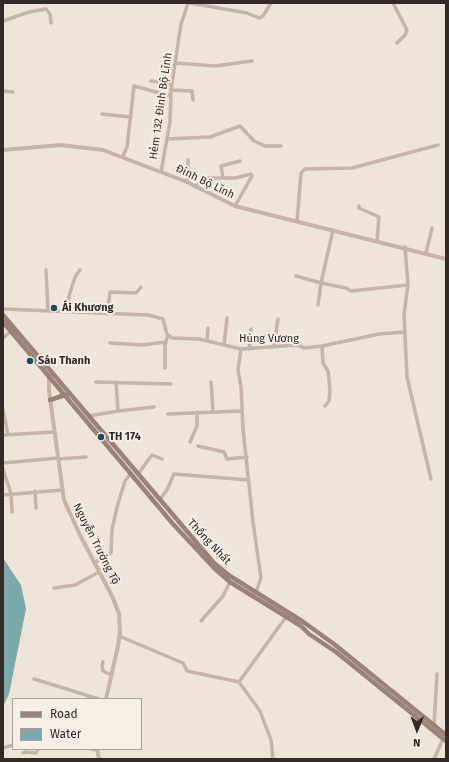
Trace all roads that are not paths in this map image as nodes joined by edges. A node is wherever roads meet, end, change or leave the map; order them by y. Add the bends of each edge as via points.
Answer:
1 (189, 3) edge
2 (271, 3) edge
3 (393, 3) edge
4 (3, 21) edge
5 (51, 23) dead end
6 (397, 43) dead end
7 (252, 61) dead end
8 (176, 63) junction
9 (151, 81) dead end
10 (172, 84) junction
11 (171, 90) junction
12 (3, 91) edge
13 (13, 92) dead end
14 (171, 96) junction
15 (193, 100) dead end
16 (102, 114) dead end
17 (131, 117) junction
18 (167, 139) junction
19 (438, 145) dead end
20 (281, 146) dead end
21 (3, 150) edge
22 (123, 156) junction
23 (188, 160) dead end
24 (240, 161) dead end
25 (161, 172) junction
26 (223, 178) junction
27 (187, 182) junction
28 (195, 186) junction
29 (235, 206) junction
30 (359, 206) dead end
31 (297, 221) junction
32 (432, 228) dead end
33 (334, 230) junction
34 (377, 240) junction
35 (405, 247) junction
36 (426, 253) junction
37 (446, 259) edge
38 (46, 270) dead end
39 (80, 270) dead end
40 (296, 276) dead end
41 (321, 283) junction
42 (408, 285) junction
43 (141, 287) dead end
44 (318, 305) dead end
45 (3, 308) edge
46 (48, 310) junction
47 (68, 311) junction
48 (107, 314) junction
49 (3, 315) edge
50 (227, 318) dead end
51 (278, 319) dead end
52 (3, 322) edge
53 (208, 328) dead end
54 (251, 329) dead end
55 (11, 331) junction
56 (404, 332) junction
57 (168, 335) junction
58 (3, 338) edge
59 (207, 341) junction
60 (166, 342) junction
61 (110, 343) dead end
62 (224, 345) junction
63 (274, 346) junction
64 (322, 346) junction
65 (249, 349) junction
66 (241, 350) junction
67 (165, 368) dead end
68 (51, 375) junction
69 (96, 382) dead end
70 (116, 382) junction
71 (211, 382) dead end
72 (171, 384) dead end
73 (68, 395) junction
74 (50, 400) junction
75 (326, 406) dead end
76 (154, 407) dead end
77 (3, 409) edge
78 (118, 411) junction
79 (242, 411) junction
80 (197, 412) junction
81 (213, 412) junction
82 (168, 414) dead end
83 (89, 416) junction
84 (54, 432) junction
85 (8, 434) junction
86 (3, 435) edge
87 (190, 442) dead end
88 (198, 446) dead end
89 (86, 457) dead end
90 (247, 457) junction
91 (58, 458) junction
92 (162, 459) dead end
93 (3, 463) edge
94 (126, 463) junction
95 (3, 469) edge
96 (131, 473) junction
97 (138, 474) junction
98 (431, 479) dead end
99 (249, 480) junction
100 (62, 490) junction
101 (35, 491) junction
102 (11, 494) junction
103 (3, 495) edge
104 (160, 499) junction
105 (36, 508) dead end
106 (12, 512) dead end
107 (94, 563) junction
108 (99, 572) junction
109 (230, 582) junction
110 (54, 588) dead end
111 (256, 592) junction
112 (281, 611) junction
113 (286, 617) junction
114 (201, 621) dead end
115 (119, 636) junction
116 (103, 662) dead end
117 (437, 674) dead end
118 (111, 676) junction
119 (34, 679) dead end
120 (239, 682) junction
121 (385, 689) junction
122 (96, 698) edge
123 (106, 698) edge
124 (434, 725) junction
125 (445, 738) edge
126 (38, 750) edge
127 (97, 750) edge
128 (23, 753) dead end
129 (99, 759) edge
130 (273, 759) edge
131 (434, 759) edge

1 - 2 street via 247,13 259,18
1 - 8 street, Hẻm 132 Đinh Bộ Lĩnh via 181,24
3 - 6 street via 407,30
4 - 5 street via 46,9 50,14
7 - 8 street via 215,66
8 - 10 street, Hẻm 132 Đinh Bộ Lĩnh
9 - 10 street
10 - 11 street, Hẻm 132 Đinh Bộ Lĩnh
11 - 14 street, Hẻm 132 Đinh Bộ Lĩnh
11 - 15 street via 192,92
12 - 13 street
14 - 17 street via 135,85
14 - 18 street, Hẻm 132 Đinh Bộ Lĩnh
16 - 17 street
17 - 22 street via 127,147
18 - 20 street via 210,137 240,126 249,138 257,143
18 - 25 street, Hẻm 132 Đinh Bộ Lĩnh
19 - 31 street via 352,168 305,169 301,173
21 - 22 street, Đinh Bộ Lĩnh via 74,145
22 - 25 street, Đinh Bộ Lĩnh
23 - 27 street
24 - 26 street via 222,166
25 - 27 street, Đinh Bộ Lĩnh
26 - 28 street via 204,179
26 - 29 street via 252,175
27 - 28 street, Đinh Bộ Lĩnh
28 - 29 street, Đinh Bộ Lĩnh
29 - 31 street, Đinh Bộ Lĩnh
30 - 34 street via 379,217
31 - 33 street, Đinh Bộ Lĩnh
32 - 36 street
33 - 34 street, Đinh Bộ Lĩnh
33 - 41 street
34 - 35 street, Đinh Bộ Lĩnh
35 - 36 street, Đinh Bộ Lĩnh
35 - 42 street
36 - 37 street, Đinh Bộ Lĩnh
38 - 46 street
39 - 47 street via 69,296
40 - 41 street
41 - 42 street via 342,286 351,291
41 - 44 street
42 - 56 street
43 - 48 street via 136,293 110,292
45 - 46 street
46 - 47 street
47 - 48 street
48 - 57 street via 137,314 162,318
49 - 68 main road, Thống Nhất
50 - 62 street
51 - 63 street
52 - 55 main road, Thống Nhất
53 - 59 street
54 - 65 street
55 - 58 street
55 - 68 main road, Thống Nhất
56 - 64 street, Hùng Vương via 379,334
56 - 98 street via 409,392
57 - 59 street, Hùng Vương via 173,338
57 - 60 street
59 - 62 street, Hùng Vương
60 - 61 street via 142,345
60 - 67 street
62 - 66 street, Hùng Vương
63 - 64 street, Hùng Vương
63 - 65 street, Hùng Vương
64 - 75 street via 323,363 328,371 330,390
65 - 66 street, Hùng Vương
66 - 79 street via 238,368
68 - 73 main road, Thống Nhất
68 - 74 street, Nguyễn Trường Tộ
69 - 70 street
70 - 72 street
70 - 78 street
71 - 81 street
73 - 74 main road
73 - 83 main road, Thống Nhất
73 - 94 main road, Thống Nhất
74 - 84 street, Nguyễn Trường Tộ
76 - 78 street
77 - 85 street
78 - 83 street
79 - 81 street
79 - 90 street
80 - 81 street
80 - 82 street
80 - 87 street via 197,426
83 - 94 main road, Thống Nhất
84 - 85 street
84 - 91 street, Nguyễn Trường Tộ
85 - 86 street
88 - 90 street via 224,452 227,458
89 - 91 street
90 - 99 street
91 - 93 street
91 - 100 street, Nguyễn Trường Tộ
92 - 97 street via 152,455
94 - 96 main road, Thống Nhất
94 - 97 main road, Thống Nhất
95 - 102 street
96 - 107 street via 125,481 117,507 111,553
96 - 109 main road, Thống Nhất via 204,558
97 - 104 main road, Thống Nhất
99 - 104 street via 174,474
99 - 111 street via 261,578
100 - 101 street
100 - 107 street, Nguyễn Trường Tộ via 69,513
101 - 102 street
101 - 105 street
102 - 103 street
102 - 106 street
104 - 111 main road, Thống Nhất via 214,563
107 - 108 street, Nguyễn Trường Tộ
108 - 110 street via 75,585
108 - 115 street, Nguyễn Trường Tộ via 116,607 120,623
109 - 112 main road, Thống Nhất
109 - 114 street
111 - 112 main road, Thống Nhất
112 - 113 main road, Thống Nhất
112 - 121 main road, Thống Nhất via 334,644
113 - 120 street
113 - 121 main road, Thống Nhất
115 - 118 street, Nguyễn Trường Tộ
115 - 120 street via 183,663 187,671
116 - 118 street via 103,671
117 - 124 street
118 - 123 street, Nguyễn Trường Tộ
119 - 122 street
120 - 130 street via 260,711 271,740
121 - 124 main road, Thống Nhất
121 - 125 main road, Thống Nhất
124 - 125 main road, Thống Nhất
125 - 131 street
126 - 128 street via 36,753
127 - 129 street

